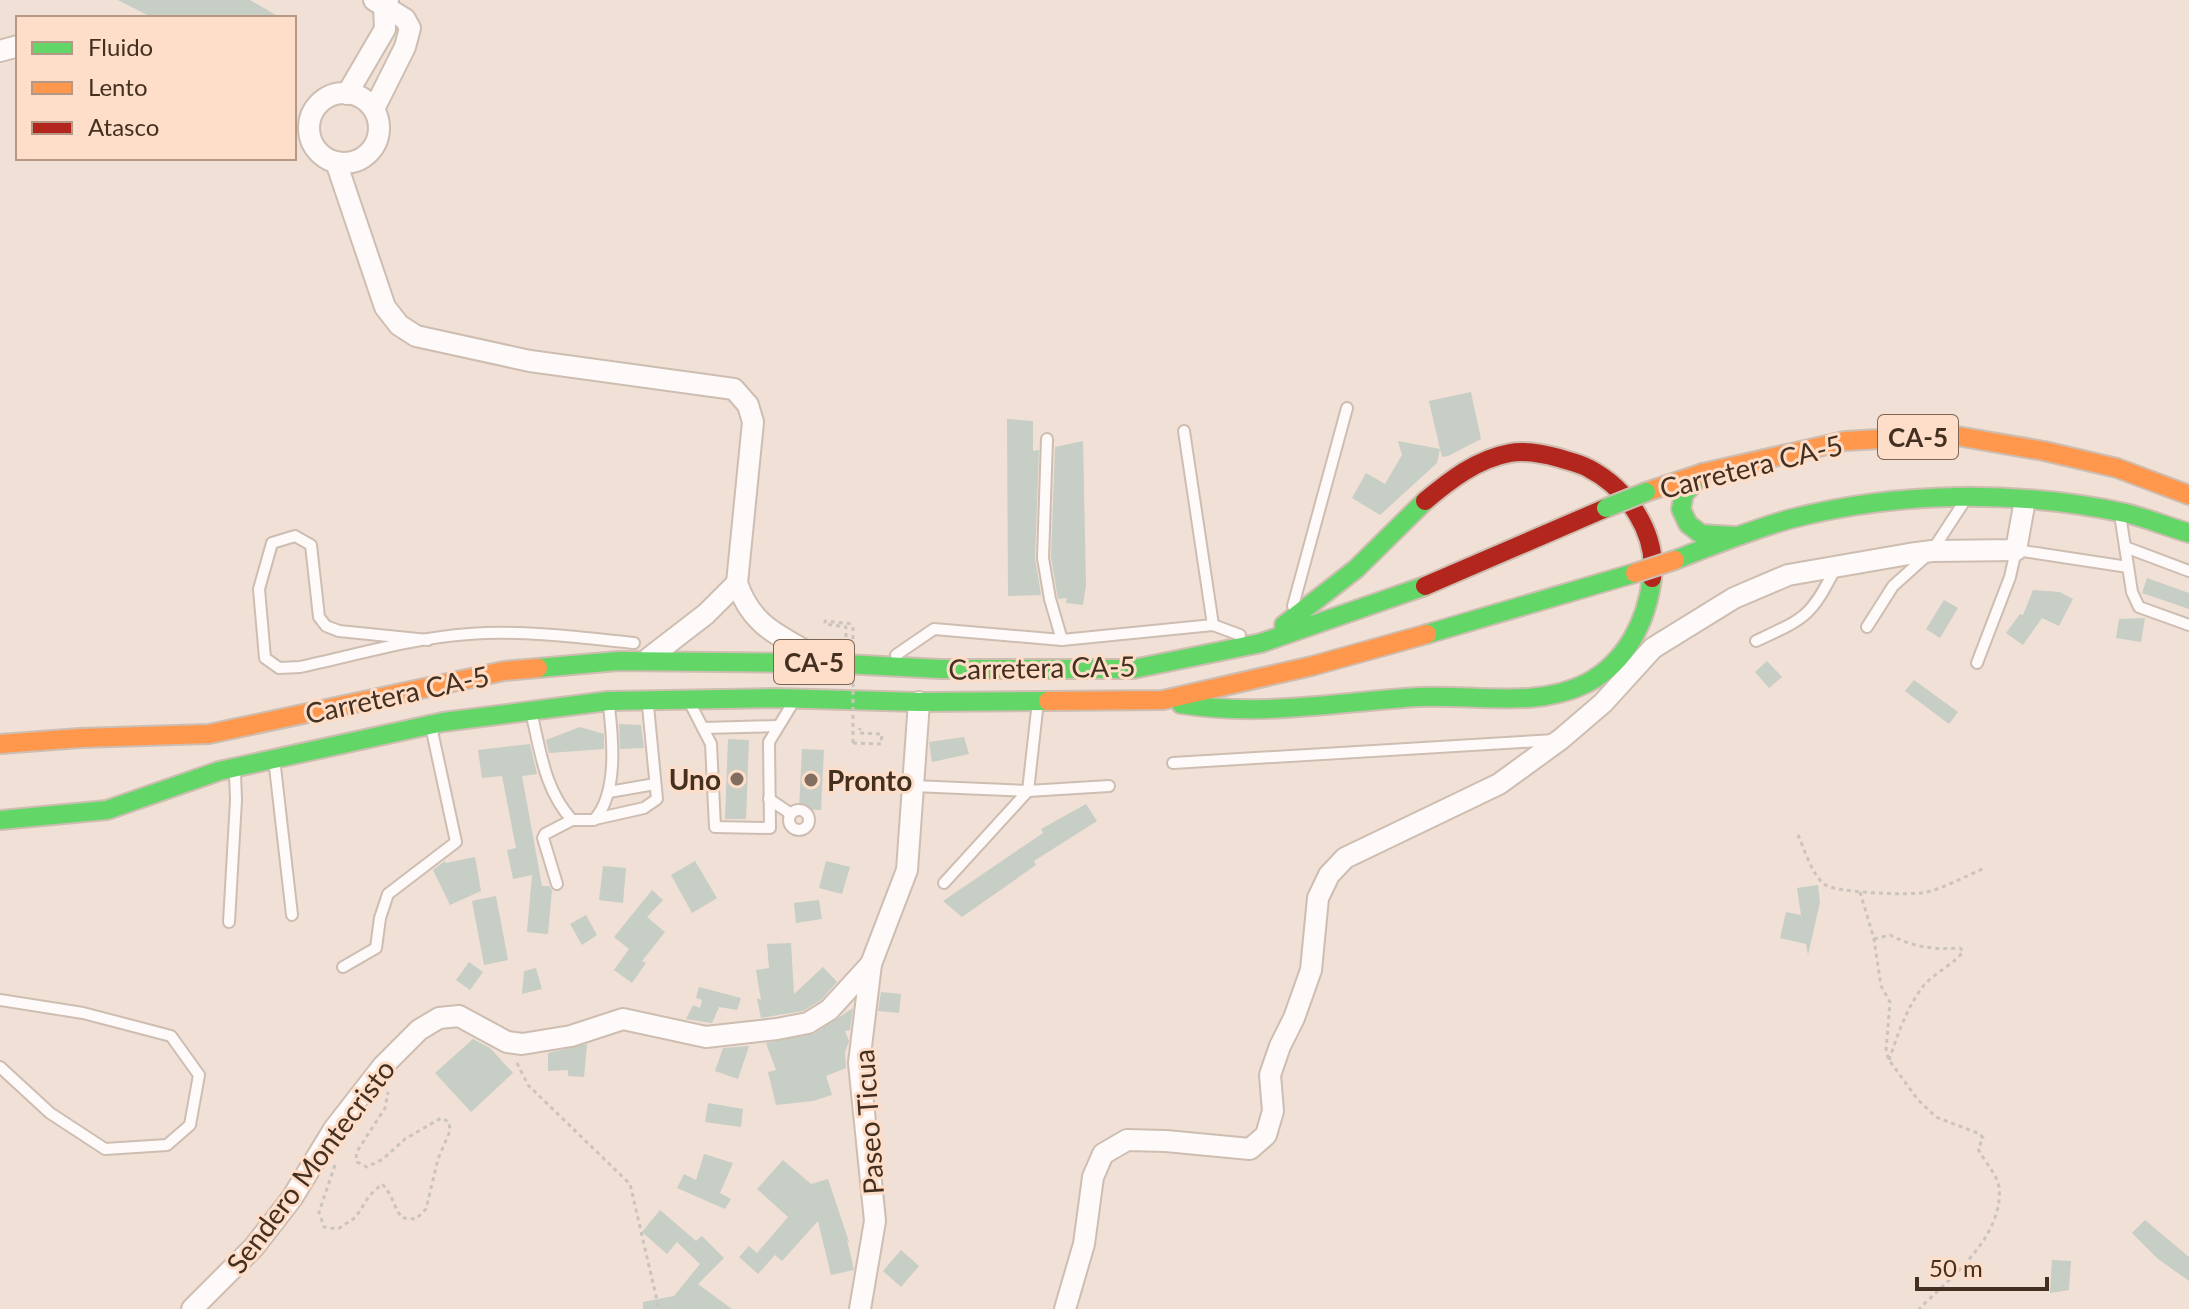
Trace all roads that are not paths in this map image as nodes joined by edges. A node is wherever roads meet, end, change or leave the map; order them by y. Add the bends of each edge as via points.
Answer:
1 (382, 2) edge
2 (347, 94) junction
3 (374, 109) junction
4 (302, 122) edge
5 (336, 162) junction
6 (1347, 408) dead end
7 (1184, 431) dead end
8 (1047, 439) dead end
9 (1703, 473) junction
10 (2189, 495) edge
11 (1968, 497) junction
12 (2025, 500) junction
13 (2119, 513) junction
14 (2189, 533) edge
15 (1734, 536) junction
16 (2125, 547) junction
17 (2016, 550) junction
18 (1932, 551) junction
19 (1836, 567) junction
20 (2128, 567) junction
21 (2189, 571) edge
22 (737, 583) junction
23 (1291, 620) junction
24 (1213, 625) junction
25 (1641, 625) junction
26 (2189, 625) edge
27 (1867, 627) dead end
28 (1671, 637) junction
29 (428, 640) junction
30 (1062, 640) junction
31 (1756, 641) dead end
32 (1261, 643) junction
33 (656, 653) junction
34 (825, 663) junction
35 (1977, 663) dead end
36 (880, 666) junction
37 (687, 698) junction
38 (796, 698) junction
39 (647, 700) junction
40 (1163, 700) junction
41 (608, 701) junction
42 (1038, 701) junction
43 (919, 702) junction
44 (531, 711) junction
45 (13, 724) dead end
46 (430, 725) junction
47 (778, 726) junction
48 (703, 728) junction
49 (80, 738) junction
50 (1561, 739) junction
51 (0, 744) edge
52 (274, 761) junction
53 (1173, 763) dead end
54 (227, 770) junction
55 (655, 784) junction
56 (116, 786) dead end
57 (913, 786) junction
58 (1109, 786) dead end
59 (1028, 791) junction
60 (609, 792) junction
61 (769, 799) junction
62 (791, 814) junction
63 (0, 820) edge
64 (572, 820) junction
65 (594, 820) junction
66 (770, 828) junction
67 (793, 828) junction
68 (944, 883) dead end
69 (557, 884) dead end
70 (292, 915) dead end
71 (229, 922) dead end
72 (871, 964) junction
73 (343, 967) dead end
74 (0, 1000) edge
75 (0, 1067) edge
76 (192, 1309) edge
77 (860, 1309) edge
78 (1065, 1309) edge

1 - 2 street via 385,29
1 - 3 street via 410,28
2 - 3 street
2 - 4 street via 325,99
3 - 5 street via 379,122 373,148 350,163
4 - 5 street via 314,147
5 - 22 street via 385,307 416,336 530,361 734,389 748,405 753,422
6 - 23 lane
7 - 24 lane
8 - 30 lane via 1043,558
9 - 10 highway, Carretera CA-5 / CA-5 via 1845,441 1951,435 2117,468
9 - 15 highway via 1684,494 1681,509 1688,524 1701,534
9 - 32 highway, Carretera CA-5 / CA-5, bridge via 1606,508 1412,591
11 - 12 highway, Carretera CA-5 / CA-5
11 - 15 highway, Carretera CA-5 / CA-5 via 1875,504 1793,518
11 - 18 lane
12 - 13 highway, Carretera CA-5 / CA-5
12 - 17 street
13 - 14 highway, Carretera CA-5 / CA-5
13 - 16 lane
15 - 40 highway, Carretera CA-5 / CA-5, bridge via 1675,560 1484,618
16 - 20 lane
16 - 21 lane
17 - 18 street
17 - 20 lane
17 - 35 lane
18 - 19 street
18 - 27 lane via 1893,586
19 - 28 street via 1788,575 1734,598
19 - 31 lane via 1818,602 1802,619
20 - 26 lane via 2139,607
22 - 33 street
22 - 34 street via 755,620
23 - 25 highway via 1354,570 1441,488 1473,466 1510,453 1575,460 1605,476 1632,501 1648,534 1653,569
23 - 32 highway
24 - 30 lane
24 - 32 lane
25 - 28 street
25 - 40 highway via 1612,666 1581,687 1546,697 1421,697 1272,711 1213,711
28 - 50 street via 1638,662 1603,703
29 - 29 lane via 326,626 319,617 311,545 295,536 272,543 259,589 265,658 279,668
29 - 33 lane via 541,632
30 - 36 lane via 934,629
32 - 36 highway, Carretera CA-5 / CA-5 via 1133,669
33 - 34 highway, Carretera CA-5 / CA-5
33 - 49 highway, Carretera CA-5 / CA-5 via 504,671 209,734
34 - 36 highway, Carretera CA-5 / CA-5
37 - 38 highway, Carretera CA-5 / CA-5
37 - 39 highway, Carretera CA-5 / CA-5
37 - 48 lane
38 - 43 highway, Carretera CA-5 / CA-5
38 - 47 lane
39 - 41 highway, Carretera CA-5 / CA-5
39 - 55 lane
40 - 42 highway, Carretera CA-5 / CA-5
41 - 44 highway, Carretera CA-5 / CA-5
41 - 60 lane
42 - 43 highway, Carretera CA-5 / CA-5
42 - 59 lane
43 - 57 street, Paseo Ticua
44 - 46 highway, Carretera CA-5 / CA-5
44 - 64 lane via 542,767
45 - 49 highway
46 - 52 highway, Carretera CA-5 / CA-5
46 - 73 lane via 456,842 388,894 376,948
47 - 48 lane
47 - 61 lane via 769,742
48 - 66 lane via 711,744 715,827
49 - 51 highway, Carretera CA-5 / CA-5
50 - 53 lane
50 - 78 street via 1499,784 1345,858 1329,875 1318,898 1311,970 1270,1075 1273,1111 1266,1135 1250,1149 1127,1140 1103,1154 1093,1177 1084,1244
52 - 54 highway, Carretera CA-5 / CA-5
52 - 70 lane
54 - 56 highway
54 - 63 highway, Carretera CA-5 / CA-5 via 107,810
54 - 71 lane via 236,800
55 - 60 lane
55 - 65 lane via 653,804
57 - 59 lane
57 - 72 street, Paseo Ticua via 907,870
58 - 59 lane
59 - 68 lane
60 - 65 lane
61 - 62 lane
61 - 66 lane
62 - 67 lane
62 - 67 lane via 806,812 810,822 803,830
64 - 65 lane
64 - 69 lane via 543,838
66 - 67 lane
72 - 76 street, Sendero Montecristo via 829,1010 808,1023 777,1029 706,1037 623,1019 539,1043 507,1042 459,1016 439,1018 383,1066 254,1247
72 - 77 street, Paseo Ticua via 859,1063 875,1221
74 - 75 lane via 83,1013 171,1036 199,1075 190,1125 167,1145 105,1149 50,1113

